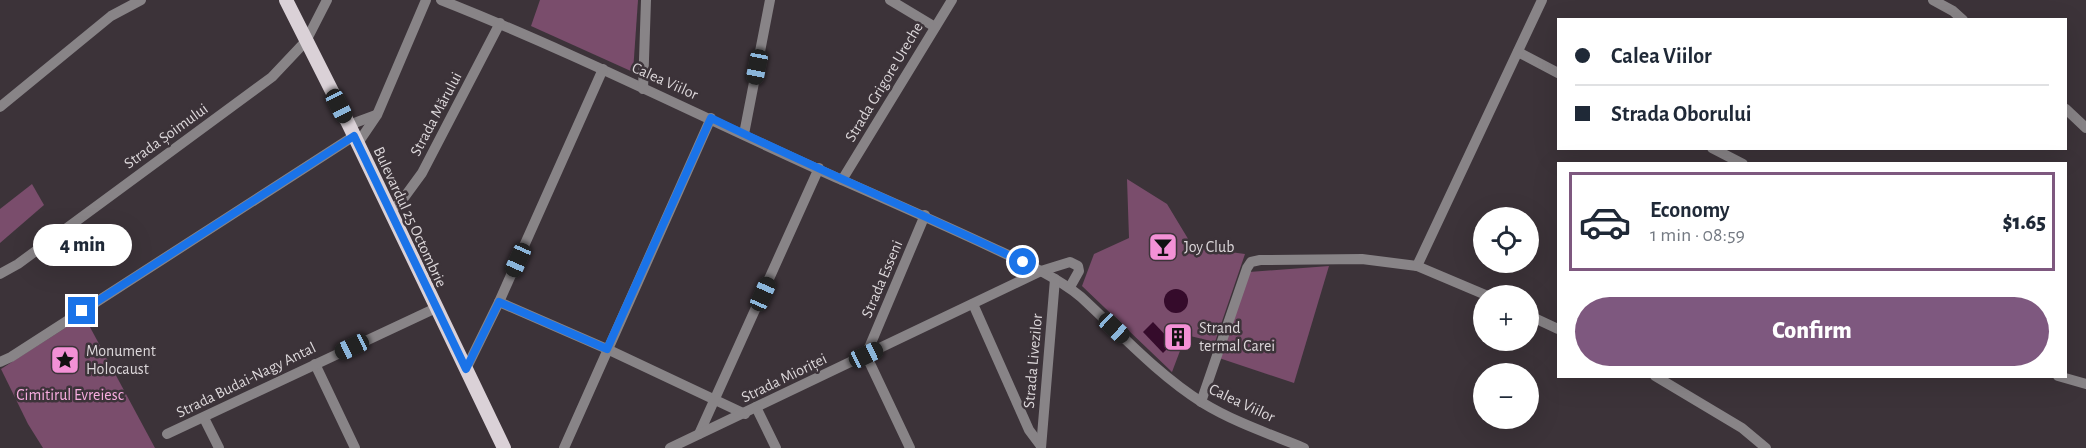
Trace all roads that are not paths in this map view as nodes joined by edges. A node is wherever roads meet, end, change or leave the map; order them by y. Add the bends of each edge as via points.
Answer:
1 (141, 0) edge
2 (286, 0) edge
3 (327, 0) edge
4 (426, 0) edge
5 (441, 0) edge
6 (646, 0) edge
7 (770, 0) edge
8 (890, 0) edge
9 (952, 0) edge
10 (1542, 0) edge
11 (1933, 0) edge
12 (1962, 18) edge
13 (500, 23) junction
14 (935, 27) junction
15 (306, 41) junction
16 (1518, 52) junction
17 (603, 69) junction
18 (1557, 72) edge
19 (642, 89) junction
20 (0, 107) edge
21 (2067, 110) edge
22 (377, 115) junction
23 (711, 118) junction
24 (2086, 128) edge
25 (744, 134) junction
26 (353, 135) junction
27 (1716, 150) edge
28 (1739, 162) edge
29 (819, 168) junction
30 (842, 180) junction
31 (390, 212) junction
32 (925, 216) junction
33 (1417, 266) junction
34 (1041, 271) junction
35 (0, 274) edge
36 (1054, 279) junction
37 (1070, 287) junction
38 (1473, 290) edge
39 (499, 302) junction
40 (973, 304) junction
41 (435, 308) junction
42 (1539, 320) edge
43 (1557, 329) edge
44 (607, 349) junction
45 (866, 355) junction
46 (0, 362) edge
47 (315, 364) junction
48 (466, 369) junction
49 (1658, 378) edge
50 (2065, 378) edge
51 (2086, 384) edge
52 (716, 399) junction
53 (1201, 402) junction
54 (756, 407) junction
55 (744, 414) junction
56 (204, 418) junction
57 (167, 434) dead end
58 (699, 434) junction
59 (1041, 447) edge
60 (219, 448) edge
61 (355, 448) edge
62 (504, 448) edge
63 (564, 448) edge
64 (670, 448) edge
65 (776, 448) edge
66 (910, 448) edge
67 (1304, 448) edge
68 (1766, 448) edge

1 - 20 street via 111,16
2 - 15 main road, Bulevardul 25 Octombrie
3 - 15 street, Strada Șoimului
4 - 22 street
5 - 13 street, Calea Viilor
6 - 19 street
7 - 25 street
8 - 14 street
9 - 14 street, Strada Grigore Ureche
10 - 16 street
11 - 12 street
13 - 17 street, Calea Viilor
13 - 31 street, Strada Mărului via 422,173 404,200
14 - 30 street, Strada Grigore Ureche
15 - 26 main road, Bulevardul 25 Octombrie
15 - 35 street, Strada Șoimului via 272,77
16 - 18 street
16 - 33 street
17 - 19 street, Calea Viilor
17 - 39 street
19 - 23 street, Calea Viilor
21 - 24 street
22 - 26 street
22 - 26 street
23 - 25 street, Calea Viilor
23 - 44 street
25 - 29 street, Calea Viilor
26 - 31 main road, Bulevardul 25 Octombrie
26 - 46 street
27 - 28 street
29 - 30 street, Calea Viilor
29 - 52 street
30 - 32 street, Calea Viilor
31 - 41 main road, Bulevardul 25 Octombrie
32 - 34 street, Calea Viilor
32 - 45 street, Strada Esseni
33 - 38 street
33 - 53 street via 1362,259 1251,262
34 - 36 street, Calea Viilor
34 - 37 street, Strada Mioriței via 1075,263 1079,271
34 - 40 street, Strada Mioriței
36 - 37 street, Calea Viilor
36 - 59 street, Strada Livezilor
37 - 53 street, Calea Viilor via 1164,374
39 - 44 street
39 - 48 street
40 - 45 street, Strada Mioriței
40 - 59 street, Strada Livezilor via 1029,429
41 - 47 street, Strada Budai-Nagy Antal
41 - 48 main road, Bulevardul 25 Octombrie
42 - 43 street
44 - 52 street
44 - 63 street
45 - 54 street, Strada Mioriței
45 - 66 street
47 - 56 street, Strada Budai-Nagy Antal
47 - 61 street
48 - 62 main road, Bulevardul 25 Octombrie
49 - 68 street via 1742,428
50 - 51 street
52 - 55 street
52 - 58 street
53 - 67 street, Calea Viilor
54 - 55 street, Strada Mioriței
54 - 65 street
55 - 58 street, Strada Mioriței
56 - 57 street, Strada Budai-Nagy Antal
56 - 60 street
58 - 64 street, Strada Mioriței

